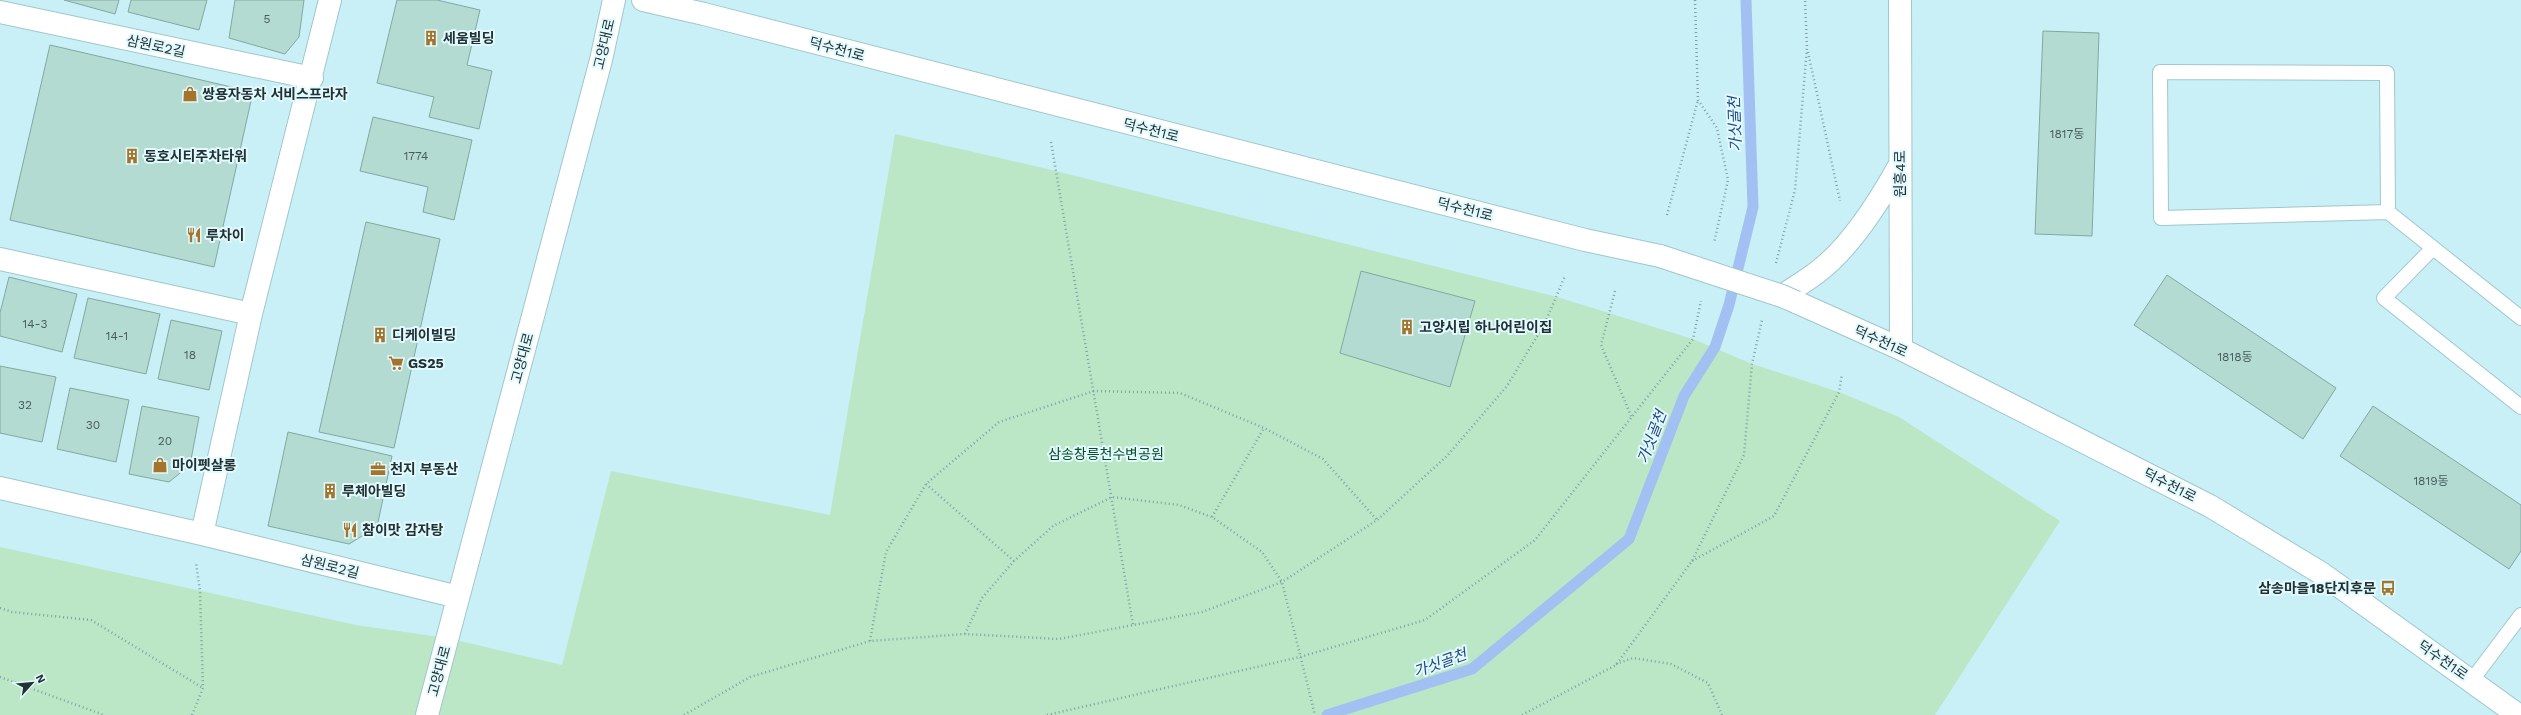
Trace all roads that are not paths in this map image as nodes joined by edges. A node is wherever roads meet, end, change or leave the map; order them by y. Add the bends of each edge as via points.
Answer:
1 (330, 0) edge
2 (614, 0) edge
3 (643, 0) edge
4 (1900, 0) edge
5 (0, 12) edge
6 (312, 78) junction
7 (1899, 165) junction
8 (2388, 212) junction
9 (2433, 248) junction
10 (0, 259) edge
11 (1789, 299) junction
12 (251, 314) junction
13 (2521, 318) edge
14 (1901, 349) junction
15 (2521, 407) edge
16 (0, 488) edge
17 (202, 534) junction
18 (458, 597) junction
19 (2521, 615) edge
20 (2472, 680) junction
21 (427, 715) edge
22 (2518, 715) edge

1 - 6 street
2 - 18 street, 고양대로 via 601,60
3 - 11 street, 덕수천1로, bridge via 1577,238 1660,256
4 - 7 street, 원흥4로
5 - 6 street, 삼원로2길
6 - 12 street
7 - 11 street via 1877,205 1822,270
7 - 14 street, 원흥4로
8 - 8 lane via 2162,218 2160,72 2387,73
8 - 9 lane
9 - 13 lane
9 - 15 lane via 2384,298
10 - 12 street
11 - 14 street, 덕수천1로
12 - 17 street
14 - 20 street, 덕수천1로 via 2210,506 2321,573
16 - 17 street, 삼원로2길
17 - 18 street, 삼원로2길
18 - 21 street, 고양대로
19 - 20 lane
20 - 22 street, 덕수천1로

